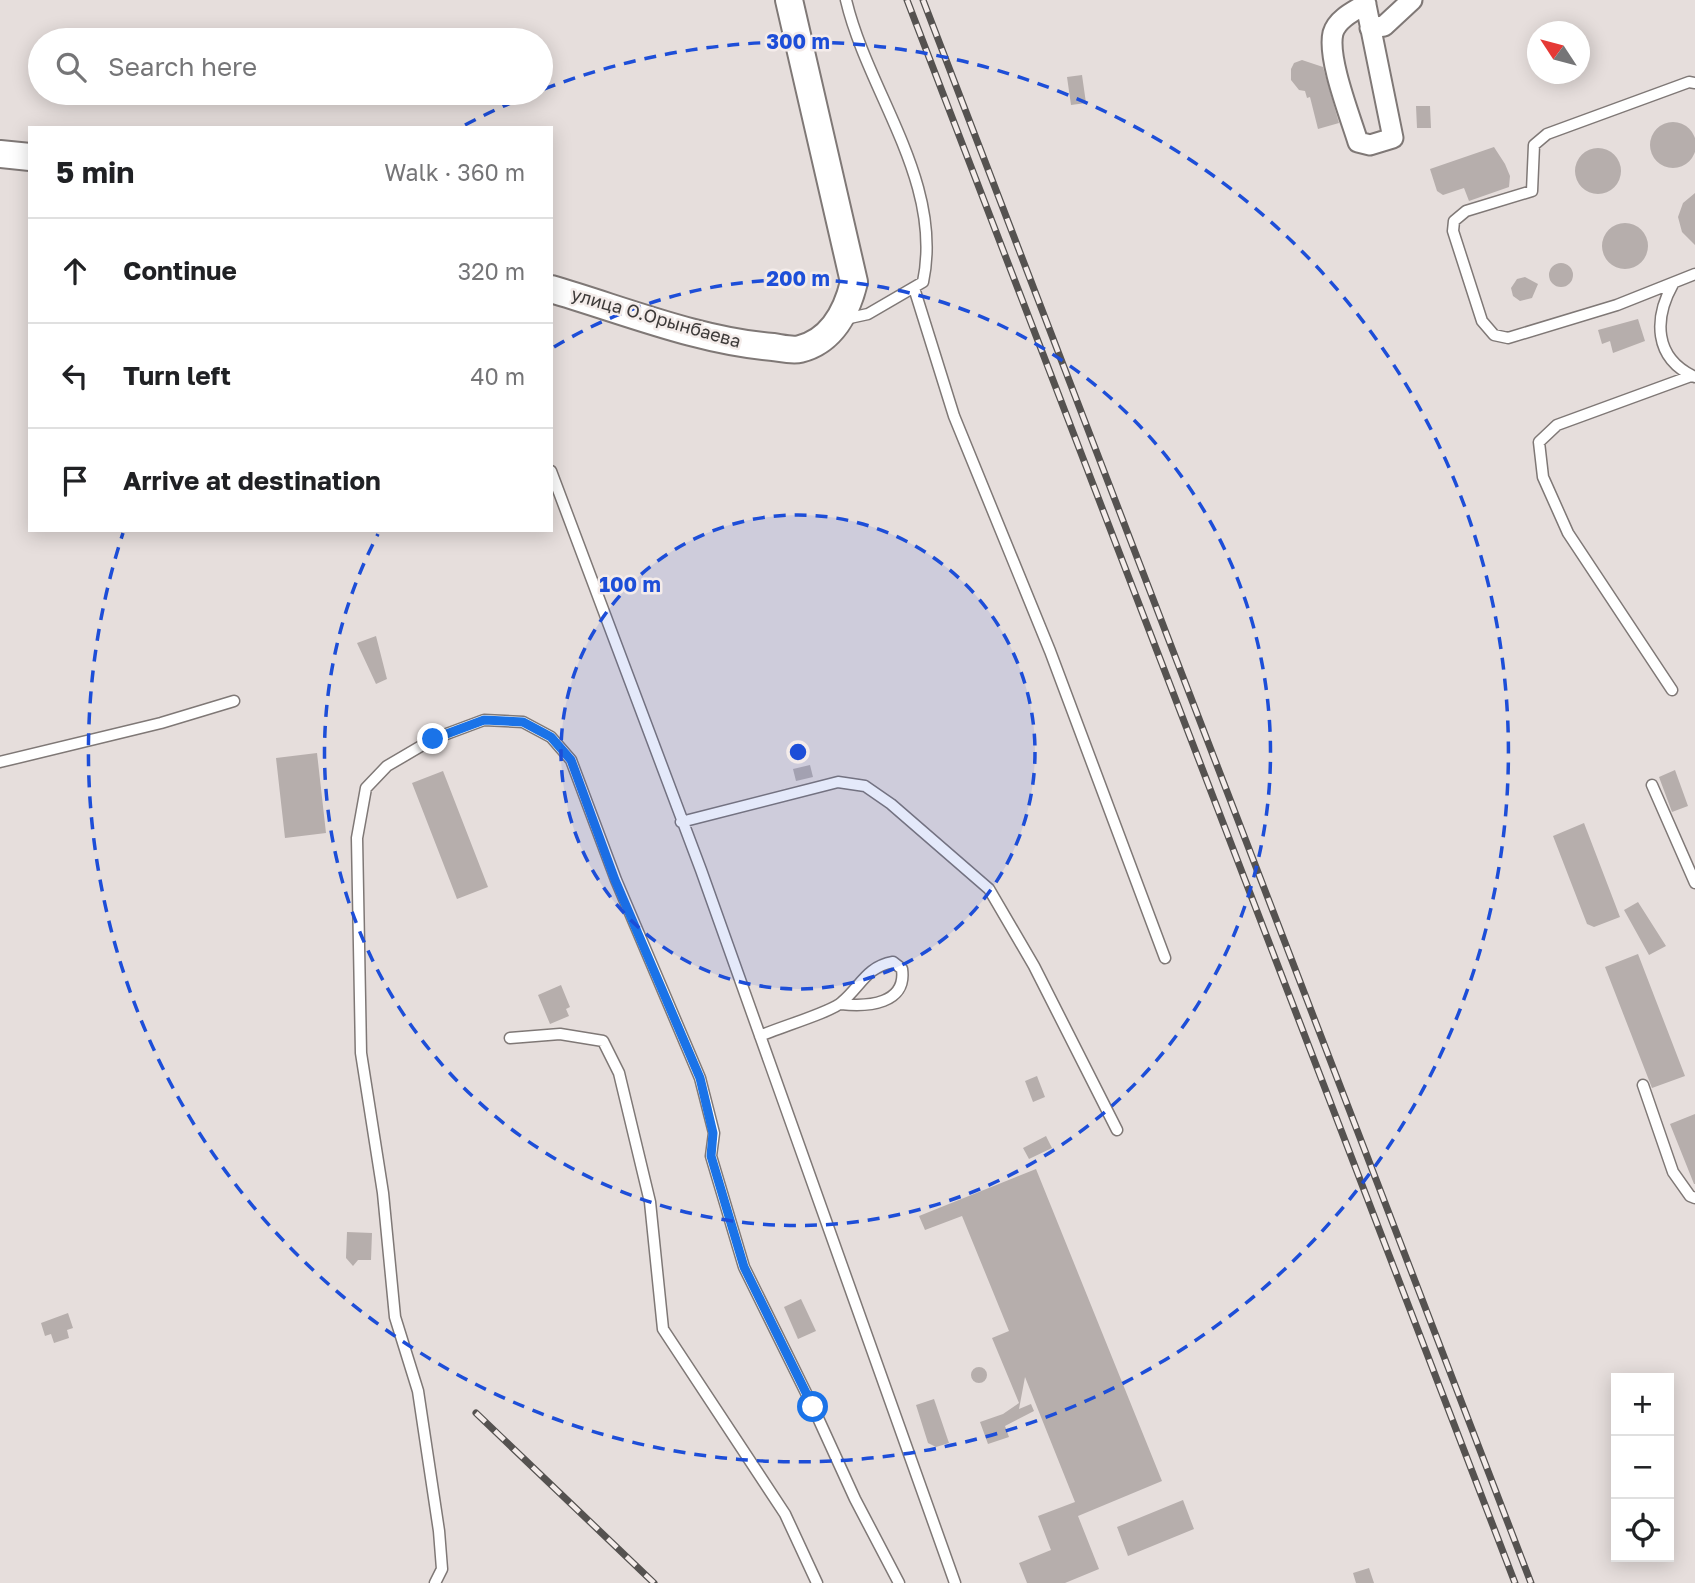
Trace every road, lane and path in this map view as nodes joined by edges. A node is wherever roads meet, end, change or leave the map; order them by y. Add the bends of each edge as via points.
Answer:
1 (789, 0) edge
2 (846, 0) edge
3 (1412, 0) edge
4 (1365, 2) edge
5 (1370, 28) junction
6 (1695, 83) edge
7 (0, 154) edge
8 (28, 157) edge
9 (1695, 274) edge
10 (1673, 283) junction
11 (914, 288) junction
12 (553, 290) edge
13 (838, 321) junction
14 (1693, 377) edge
15 (553, 476) edge
16 (1672, 690) dead end
17 (234, 701) dead end
18 (0, 762) edge
19 (1651, 785) dead end
20 (681, 822) junction
21 (1695, 883) edge
22 (1165, 958) dead end
23 (841, 1004) junction
24 (760, 1036) junction
25 (510, 1038) dead end
26 (1643, 1085) dead end
27 (1117, 1130) dead end
28 (1695, 1198) edge
29 (435, 1583) edge
30 (817, 1583) edge
31 (900, 1583) edge
32 (955, 1583) edge

1 - 13 street, улица О.Орынбаева via 854,282 848,307
2 - 11 lane via 918,186 929,252 923,282
3 - 5 street via 1384,26
4 - 5 street
4 - 5 street via 1333,32 1333,53 1358,142 1370,145 1393,138
6 - 10 lane via 1547,134 1534,145 1532,191 1466,211 1454,221 1453,231 1482,321 1494,335 1508,338
7 - 8 street
9 - 10 lane
10 - 14 lane via 1661,304 1661,337 1667,353
11 - 13 lane via 868,314
11 - 22 lane via 954,416 1050,651
12 - 13 street, улица О.Орынбаева via 756,346 799,349 830,332
14 - 16 lane via 1558,425 1539,442 1543,477 1568,533
15 - 20 lane
17 - 18 lane
19 - 21 lane
20 - 24 lane
20 - 27 lane via 838,782 865,786 891,804 989,889 1034,966
23 - 23 lane via 869,971 892,962 902,969 904,980 898,992 876,1005
23 - 24 lane
24 - 32 lane
25 - 30 lane via 559,1034 603,1041 619,1073 650,1202 663,1329 785,1514
26 - 28 lane via 1673,1172
29 - 31 lane via 442,1569 439,1531 418,1391 395,1317 383,1193 361,1053 357,838 366,788 387,766 433,739 484,720 523,722 551,737 571,760 615,880 700,1078 713,1133 711,1156 744,1267

